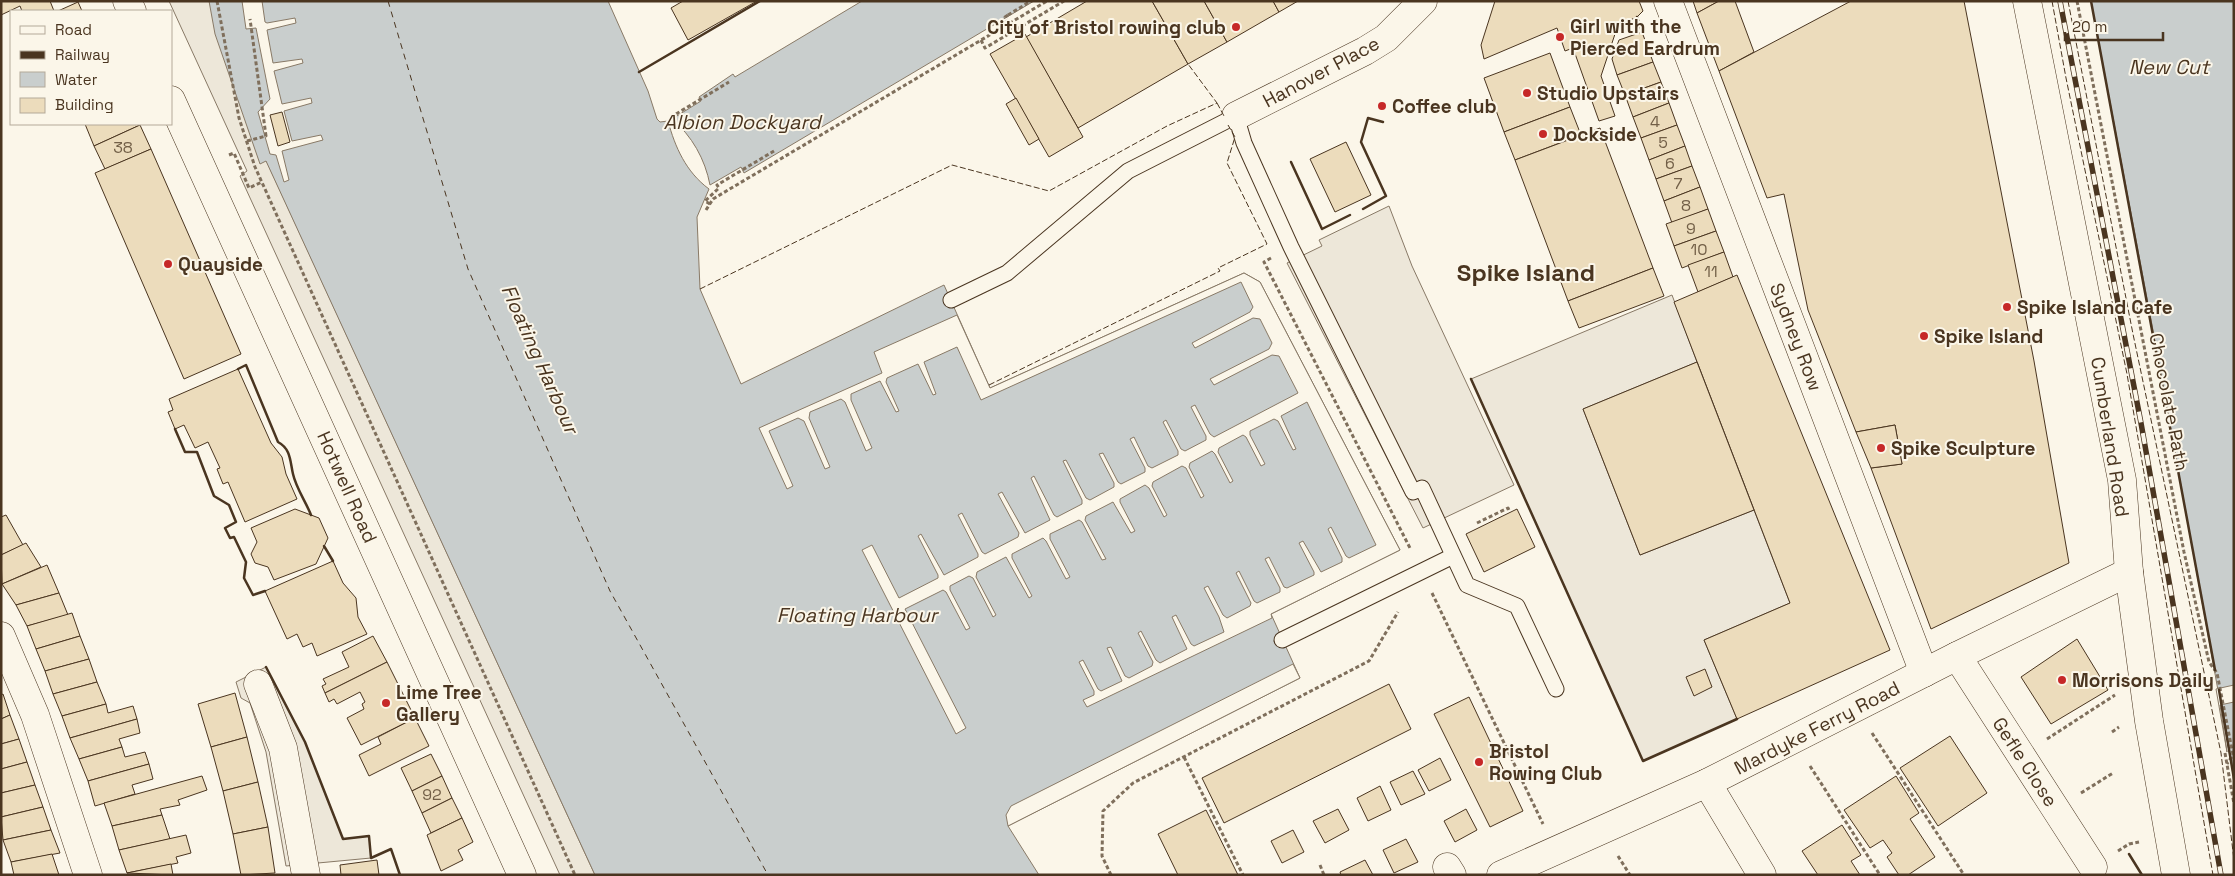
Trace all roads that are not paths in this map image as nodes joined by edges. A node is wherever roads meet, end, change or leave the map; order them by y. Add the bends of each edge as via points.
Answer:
1 (1423, 1) edge
2 (1668, 1) edge
3 (2027, 1) edge
4 (172, 102) edge
5 (1236, 116) junction
6 (951, 300) dead end
7 (1453, 556) junction
8 (2129, 572) junction
9 (1, 636) edge
10 (1282, 640) dead end
11 (1957, 656) junction
12 (1924, 673) junction
13 (258, 684) dead end
14 (1556, 689) dead end
15 (1707, 783) junction
16 (2093, 867) road end
17 (88, 875) edge
18 (306, 875) edge
19 (522, 875) edge
20 (1501, 875) edge
21 (1762, 875) edge
22 (2176, 875) edge

1 - 5 street, Hanover Place via 1386,38 1365,52
2 - 12 street, Sydney Row
3 - 8 street, Cumberland Road via 2122,480
4 - 19 street, Hotwell Road
5 - 6 lane via 1128,172 1007,273
5 - 7 lane via 1244,143 1291,247 1413,492 1422,488
7 - 10 lane
7 - 14 lane via 1467,585 1516,606
8 - 11 street, Mardyke Ferry Road
8 - 22 street, Cumberland Road via 2149,721
9 - 17 street via 35,715
11 - 12 street, Mardyke Ferry Road
11 - 16 street, Gefle Close
12 - 15 street, Mardyke Ferry Road
13 - 18 street via 283,748
15 - 20 street, Mardyke Ferry Road
15 - 21 street

